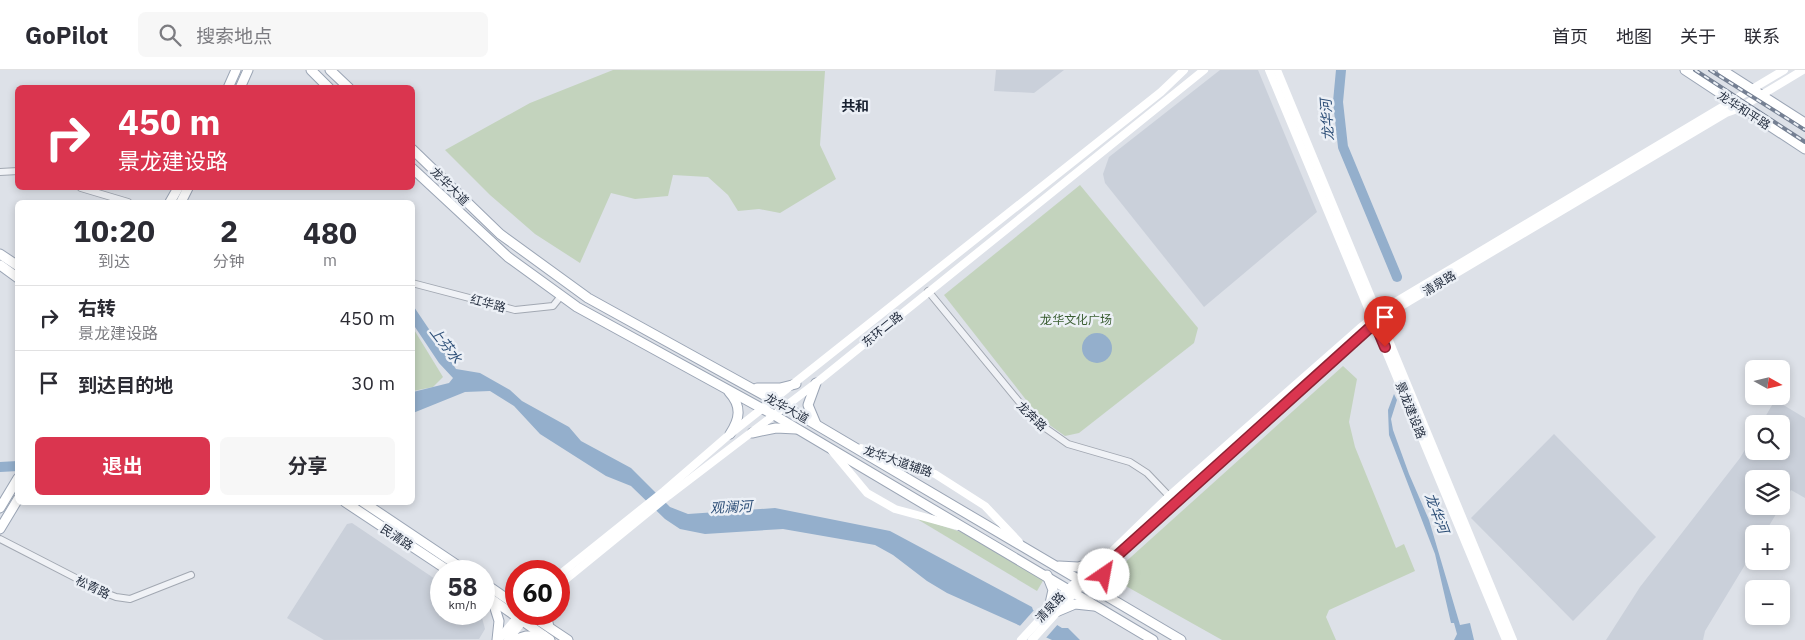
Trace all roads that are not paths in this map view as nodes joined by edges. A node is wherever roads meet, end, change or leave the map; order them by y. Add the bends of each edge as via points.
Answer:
1 (248, 70) edge
2 (311, 70) edge
3 (330, 70) edge
4 (1184, 70) edge
5 (1204, 70) edge
6 (1269, 70) edge
7 (1276, 70) edge
8 (1685, 70) edge
9 (1722, 70) edge
10 (1784, 70) edge
11 (1803, 70) edge
12 (236, 71) edge
13 (242, 84) edge
14 (229, 85) edge
15 (326, 85) edge
16 (346, 85) edge
17 (1751, 90) junction
18 (1760, 95) junction
19 (1731, 102) junction
20 (1740, 108) junction
21 (1805, 123) edge
22 (1805, 149) edge
23 (415, 152) edge
24 (15, 171) edge
25 (415, 171) edge
26 (0, 172) edge
27 (88, 190) edge
28 (121, 200) edge
29 (0, 254) edge
30 (15, 264) edge
31 (0, 265) edge
32 (15, 276) edge
33 (415, 283) edge
34 (928, 291) junction
35 (561, 296) junction
36 (1376, 319) junction
37 (816, 383) junction
38 (796, 384) junction
39 (750, 387) junction
40 (725, 388) junction
41 (775, 400) junction
42 (785, 406) junction
43 (764, 409) junction
44 (774, 415) junction
45 (816, 424) junction
46 (801, 430) junction
47 (752, 433) junction
48 (730, 434) junction
49 (854, 446) junction
50 (829, 447) junction
51 (15, 482) edge
52 (666, 494) junction
53 (1169, 496) junction
54 (15, 504) edge
55 (350, 505) edge
56 (367, 505) edge
57 (0, 508) edge
58 (641, 513) junction
59 (0, 529) edge
60 (968, 529) junction
61 (0, 538) edge
62 (1023, 546) junction
63 (432, 560) edge
64 (450, 560) edge
65 (1106, 561) junction
66 (1056, 566) junction
67 (570, 567) edge
68 (191, 575) dead end
69 (570, 575) edge
70 (1046, 575) junction
71 (1083, 581) junction
72 (1072, 590) junction
73 (1115, 601) junction
74 (1098, 607) junction
75 (495, 609) edge
76 (1052, 610) junction
77 (514, 625) edge
78 (517, 625) edge
79 (533, 625) edge
80 (544, 625) edge
81 (549, 627) joint
82 (547, 638) edge
83 (1021, 639) edge
84 (498, 640) edge
85 (508, 640) edge
86 (513, 640) edge
87 (568, 640) edge
88 (1032, 640) edge
89 (1153, 640) edge
90 (1181, 640) edge
91 (1506, 640) edge
92 (1513, 640) edge

1 - 13 main road
2 - 15 main road
3 - 16 main road
4 - 38 main road, 东环二路 via 1161,92
5 - 34 main road, 东环二路
6 - 36 main road, 景龙建设路 via 1365,304
7 - 36 main road, 景龙建设路
8 - 19 main road, 龙华和平路
9 - 17 main road, 龙华和平路
10 - 17 main road, 清泉路
11 - 18 main road, 清泉路
12 - 14 main road
17 - 18 main road, 龙华和平路
17 - 19 main road, 清泉路
18 - 20 main road, 清泉路
18 - 21 main road, 龙华和平路
19 - 20 main road, 龙华和平路
19 - 36 main road, 清泉路
20 - 22 main road, 龙华和平路
20 - 36 main road, 清泉路 via 1726,113
23 - 39 main road, 龙华大道 via 500,234 548,271 611,312
24 - 26 street
25 - 35 main road, 龙华大道 via 488,240
27 - 28 street
29 - 30 main road
31 - 32 main road
33 - 35 street, 红华路 via 515,310 553,306
34 - 37 main road, 东环二路
34 - 53 street, 龙奔路 via 1034,420 1068,444 1134,465
35 - 40 main road, 龙华大道
36 - 53 main road, 清泉路
36 - 65 main road, 清泉路
36 - 91 main road, 景龙建设路
36 - 92 main road, 景龙建设路
37 - 42 main road, 东环二路
37 - 45 main road via 808,405
38 - 39 main road via 773,389
38 - 41 main road, 东环二路
39 - 41 main road, 龙华大道
40 - 43 main road, 龙华大道
40 - 48 main road via 736,400 739,411
41 - 42 main road, 龙华大道
41 - 43 main road, 东环二路
42 - 44 main road, 东环二路
42 - 45 main road, 龙华大道
43 - 44 main road, 龙华大道
43 - 48 main road, 东环二路
44 - 46 main road, 龙华大道
44 - 47 main road, 东环二路
45 - 49 main road, 龙华大道
46 - 47 main road via 776,428
46 - 50 main road, 龙华大道
47 - 52 main road, 东环二路
48 - 52 main road, 东环二路
49 - 62 main road, 龙华大道
49 - 62 main road, 龙华大道辅路 via 936,474 985,506
50 - 60 main road, 龙华大道
50 - 60 main road via 867,493 895,509
51 - 57 main road
52 - 58 main road, 东环二路
53 - 65 main road, 清泉路
54 - 59 main road
55 - 63 main road, 民清路
56 - 64 main road, 民清路
58 - 67 main road, 东环二路
58 - 69 main road, 东环二路
60 - 70 main road, 龙华大道
61 - 68 street, 松青路 via 103,592 121,598 137,597
62 - 66 main road, 龙华大道
65 - 66 main road via 1078,567
65 - 71 main road, 清泉路
65 - 73 main road via 1104,581
66 - 71 main road, 龙华大道
70 - 72 main road, 龙华大道
70 - 76 main road via 1053,590
71 - 72 main road, 清泉路
71 - 73 main road, 龙华大道
72 - 74 main road, 龙华大道
72 - 76 main road, 清泉路
73 - 90 main road, 龙华大道
74 - 76 main road via 1075,604
74 - 89 main road, 龙华大道
75 - 84 main road via 499,622
76 - 83 main road, 清泉路
76 - 88 main road, 清泉路
77 - 84 main road
78 - 85 main road
79 - 82 main road
80 - 81 main road
81 - 87 main road
82 - 86 main road via 526,636

